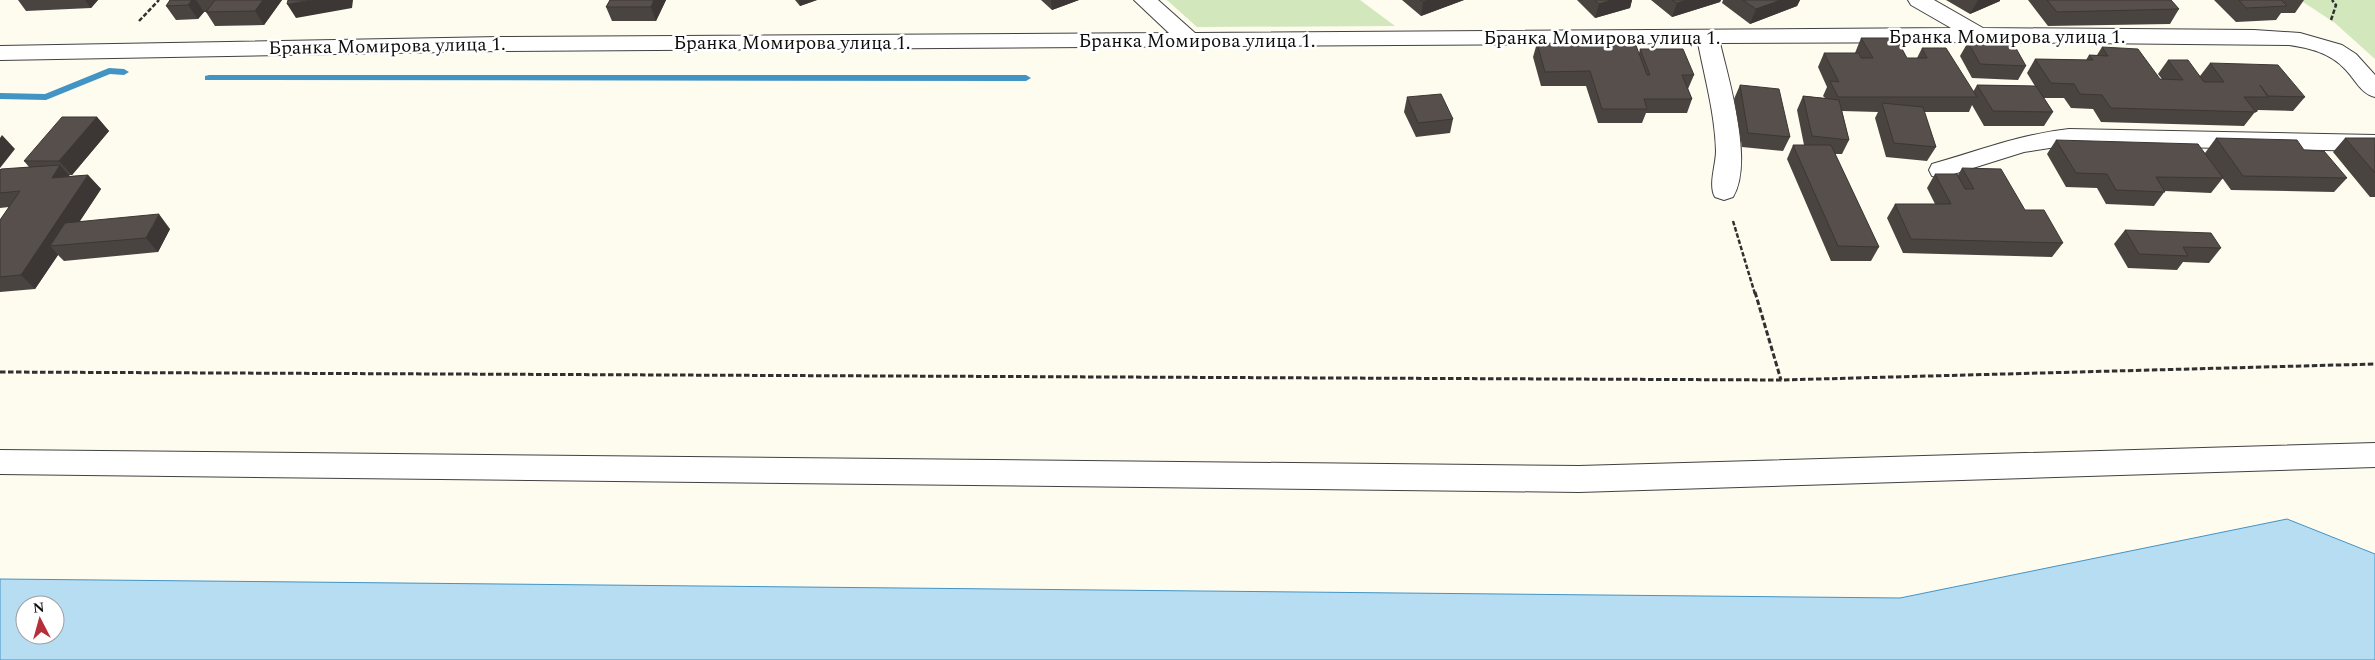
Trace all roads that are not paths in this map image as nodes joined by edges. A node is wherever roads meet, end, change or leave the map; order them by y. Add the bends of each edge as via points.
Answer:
1 (1145, 0) edge
2 (1919, 0) edge
3 (1978, 35) junction
4 (1707, 36) junction
5 (1190, 40) junction
6 (0, 53) edge
7 (2375, 90) edge
8 (2375, 143) edge
9 (1941, 170) dead end
10 (1724, 191) road end
11 (2375, 455) edge
12 (0, 462) edge

1 - 5 street
2 - 3 street
3 - 4 street, Бранка Момирова улица 1.
3 - 7 street, Бранка Момирова улица 1. via 2292,38 2322,44 2344,56
4 - 5 street, Бранка Момирова улица 1.
4 - 10 street via 1727,124 1728,162
5 - 6 street, Бранка Момирова улица 1. via 352,45
8 - 9 street via 2069,137 2040,140
11 - 12 street via 1579,479

